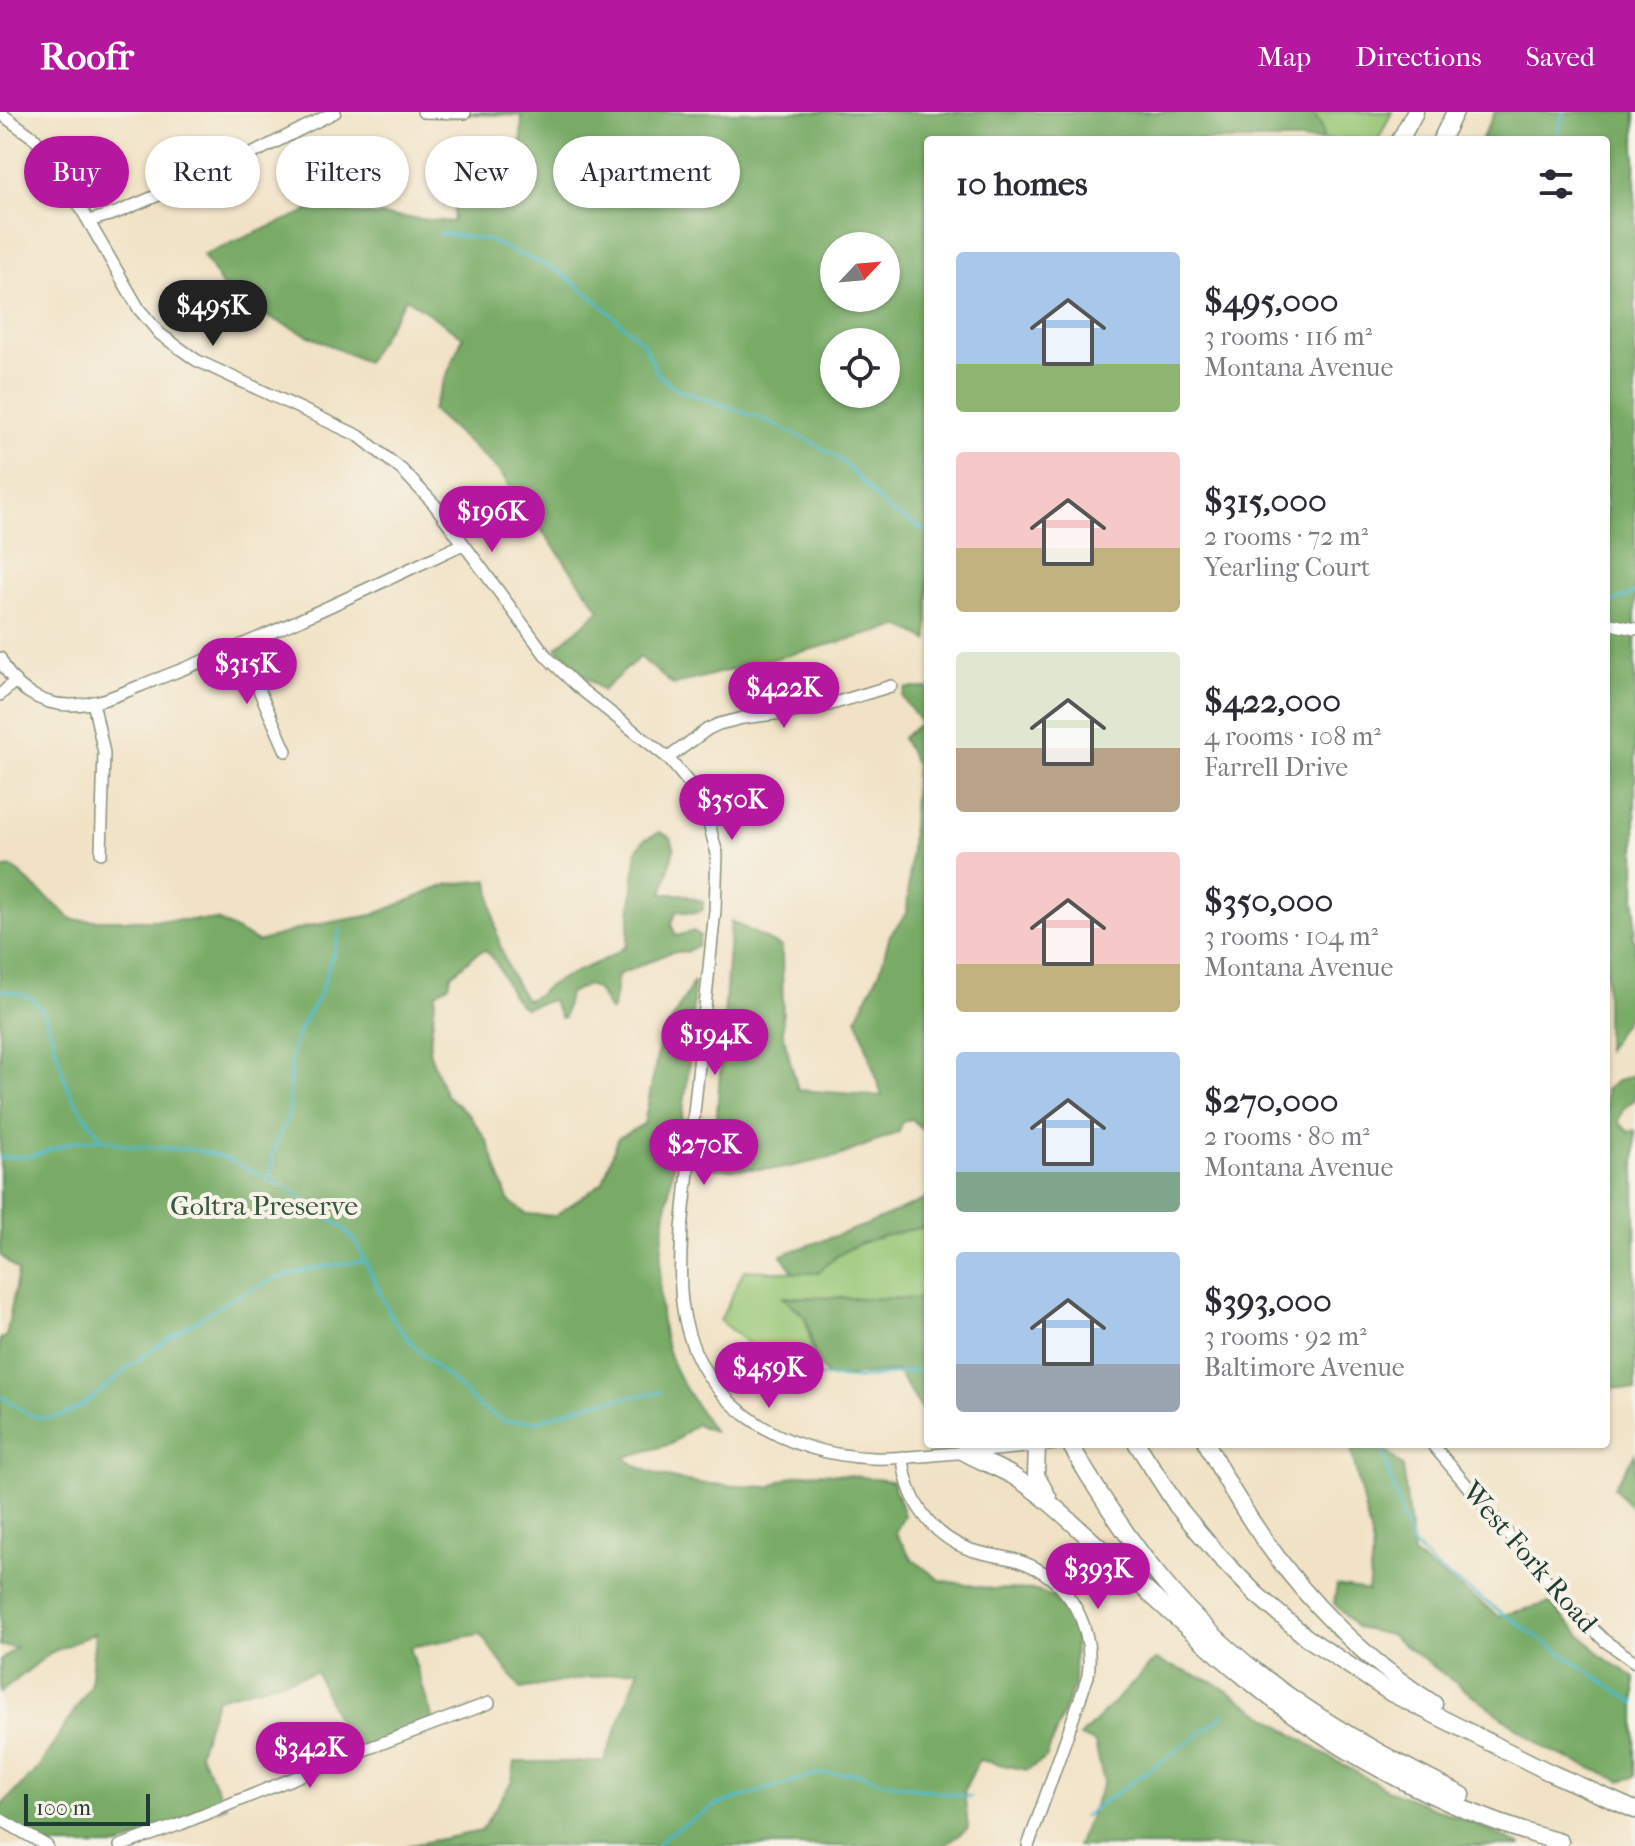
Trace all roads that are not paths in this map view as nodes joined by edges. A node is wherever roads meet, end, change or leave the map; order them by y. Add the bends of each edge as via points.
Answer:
1 (335, 112) edge
2 (423, 112) edge
3 (1415, 112) edge
4 (1455, 112) edge
5 (0, 113) edge
6 (465, 113) edge
7 (1402, 136) edge
8 (1443, 136) edge
9 (89, 221) junction
10 (463, 544) junction
11 (1610, 624) edge
12 (1635, 629) edge
13 (240, 647) junction
14 (0, 658) edge
15 (15, 681) junction
16 (891, 686) dead end
17 (0, 695) edge
18 (93, 702) junction
19 (286, 751) dead end
20 (668, 758) junction
21 (101, 853) dead end
22 (1013, 1448) edge
23 (1037, 1448) edge
24 (1072, 1448) edge
25 (1139, 1448) edge
26 (1435, 1448) edge
27 (1213, 1449) edge
28 (964, 1452) junction
29 (903, 1457) junction
30 (1054, 1507) junction
31 (1635, 1662) edge
32 (489, 1703) dead end
33 (1549, 1772) junction
34 (1635, 1810) edge
35 (0, 1819) edge
36 (1564, 1844) edge
37 (47, 1846) edge
38 (120, 1846) edge
39 (1028, 1846) edge

1 - 9 street via 234,163
2 - 6 street
3 - 7 highway
4 - 8 highway
5 - 9 street via 47,152
9 - 10 street via 139,309 168,341 196,360 359,436 419,486
10 - 13 street
10 - 20 street via 561,671
11 - 12 street
13 - 18 street
13 - 19 street
14 - 15 street
15 - 17 street
15 - 18 street via 45,701
16 - 20 street via 815,709 719,724
18 - 21 street via 104,753
20 - 29 street via 702,806 717,854 682,1229 681,1300 688,1333 709,1377 752,1421 801,1446 872,1458
22 - 28 street
23 - 30 highway via 1036,1475
24 - 36 highway via 1167,1586 1255,1671 1387,1758
25 - 33 highway via 1217,1554 1306,1637 1391,1693
26 - 31 street, West Fork Road via 1566,1603
27 - 33 highway via 1264,1541 1356,1645 1419,1695
28 - 29 street
28 - 30 highway via 1013,1476
29 - 39 street via 915,1502 943,1536 1049,1575 1070,1597 1086,1629 1088,1676
30 - 36 highway via 1208,1646 1336,1745 1514,1830
32 - 38 street
33 - 34 highway
35 - 37 street

